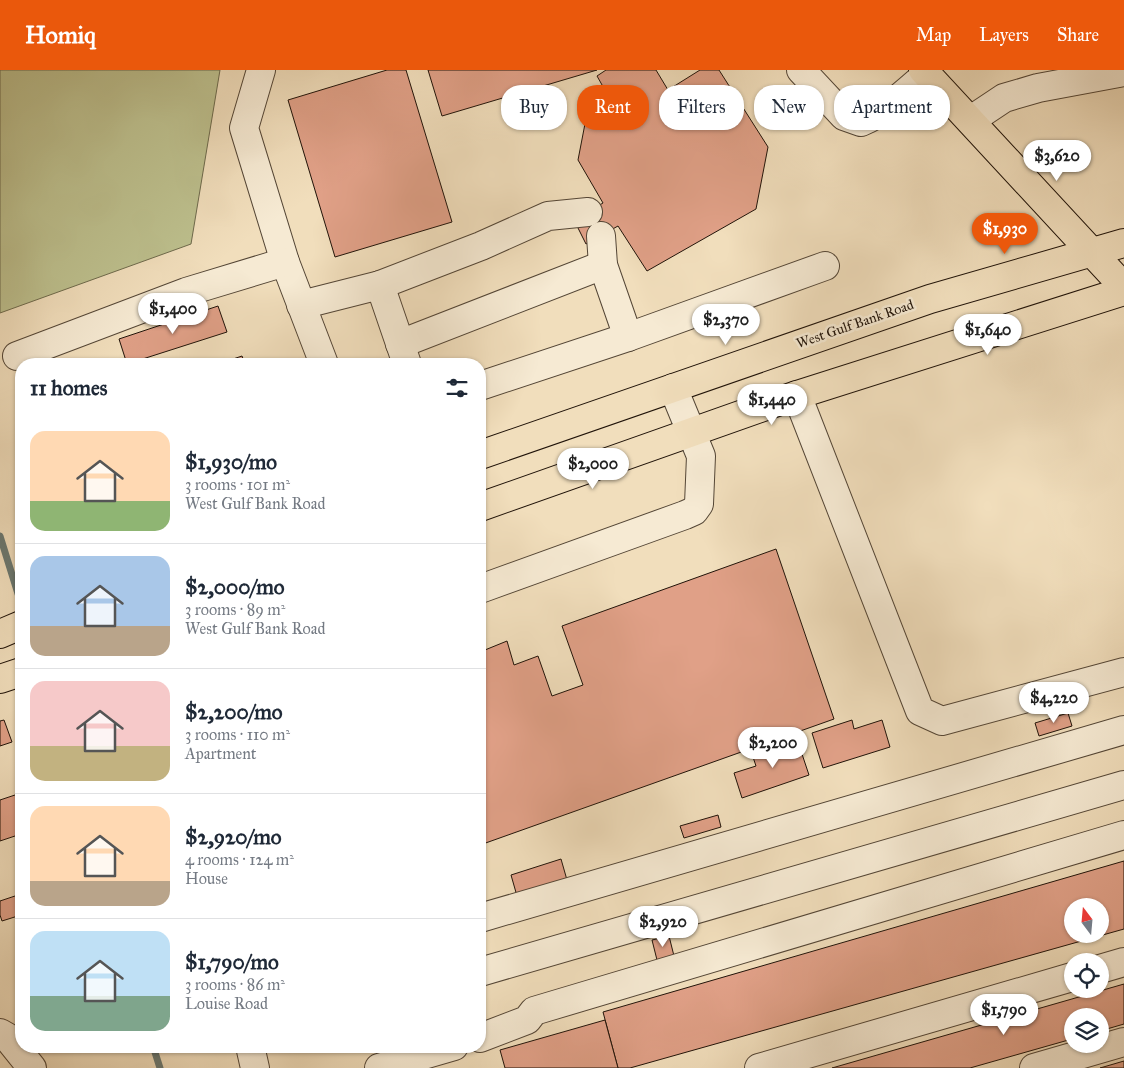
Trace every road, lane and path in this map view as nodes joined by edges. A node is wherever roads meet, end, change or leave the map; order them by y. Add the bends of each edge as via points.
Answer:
1 (261, 70) edge
2 (801, 70) edge
3 (925, 72) edge
4 (1124, 72) edge
5 (971, 120) junction
6 (588, 212) dead end
7 (601, 236) dead end
8 (1124, 243) edge
9 (1092, 252) junction
10 (285, 262) junction
11 (603, 265) junction
12 (825, 266) dead end
13 (380, 285) junction
14 (1124, 289) edge
15 (301, 305) junction
16 (628, 337) junction
17 (403, 354) edge
18 (17, 356) dead end
19 (322, 358) edge
20 (486, 384) edge
21 (673, 388) junction
22 (797, 395) junction
23 (691, 433) junction
24 (486, 453) edge
25 (486, 505) edge
26 (486, 579) edge
27 (15, 628) edge
28 (0, 634) edge
29 (1124, 672) edge
30 (15, 674) edge
31 (0, 679) edge
32 (1124, 730) edge
33 (1124, 785) edge
34 (1124, 835) edge
35 (486, 916) edge
36 (1124, 962) edge
37 (1109, 966) edge
38 (486, 970) edge
39 (1064, 979) edge
40 (0, 1033) edge
41 (486, 1036) edge
42 (1124, 1042) edge
43 (15, 1047) edge
44 (20, 1053) edge
45 (252, 1053) edge
46 (430, 1053) edge
47 (32, 1068) edge
48 (255, 1068) edge
49 (379, 1068) edge
50 (759, 1068) edge
51 (1034, 1068) edge

1 - 10 street via 244,128
2 - 3 street via 844,116 861,122 894,102
3 - 5 main road
4 - 5 street via 1038,88 1004,98
5 - 9 main road
6 - 13 street via 548,216
7 - 11 street
8 - 9 main road, West Gulf Bank Road
9 - 14 main road
9 - 21 main road, West Gulf Bank Road via 930,298
10 - 15 street
10 - 18 street via 186,292
11 - 16 street
11 - 17 street
12 - 16 street
13 - 15 street
13 - 17 street
14 - 22 main road
15 - 19 street
16 - 20 street
21 - 23 street
21 - 24 main road, West Gulf Bank Road
22 - 23 main road
22 - 29 street via 920,711 942,720
23 - 25 main road
23 - 26 street via 700,456 701,494 694,510
27 - 28 main road
30 - 31 main road
32 - 35 street
33 - 38 street
34 - 41 street via 534,1011 527,1020
36 - 37 street
39 - 50 street
40 - 43 street
42 - 51 street
44 - 47 street
45 - 48 street
46 - 49 street

